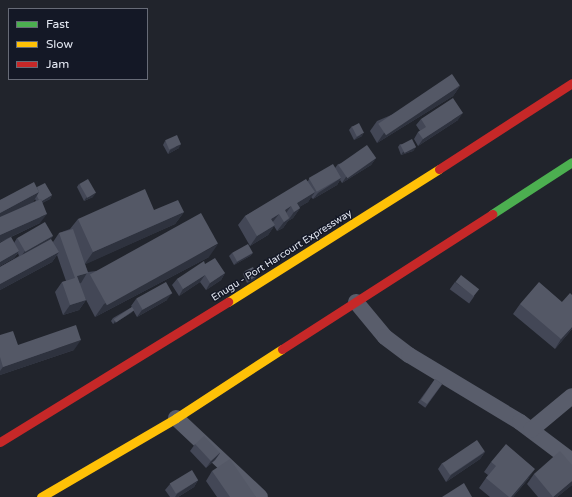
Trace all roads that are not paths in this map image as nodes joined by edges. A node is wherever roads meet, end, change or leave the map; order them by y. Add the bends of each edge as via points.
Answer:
1 (572, 83) edge
2 (570, 167) edge
3 (356, 302) junction
4 (572, 396) edge
5 (176, 418) junction
6 (531, 430) junction
7 (0, 442) edge
8 (572, 461) edge
9 (41, 497) edge
10 (260, 497) edge

1 - 7 highway, Enugu - Port Harcourt Expressway via 314,250
2 - 3 highway
3 - 5 highway
3 - 6 street via 385,337 409,355
4 - 6 street
5 - 9 highway
5 - 10 street
6 - 8 street

